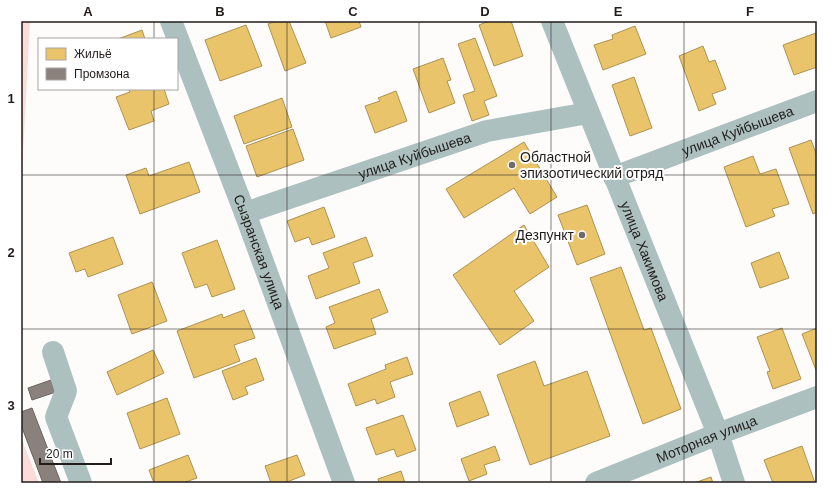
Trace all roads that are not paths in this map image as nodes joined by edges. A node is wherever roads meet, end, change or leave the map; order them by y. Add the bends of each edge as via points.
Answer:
1 (552, 21) edge
2 (175, 22) edge
3 (817, 101) edge
4 (588, 113) junction
5 (614, 178) junction
6 (245, 213) junction
7 (53, 352) dead end
8 (817, 397) edge
9 (718, 434) junction
10 (81, 483) edge
11 (344, 483) edge
12 (596, 483) edge
13 (734, 483) edge

1 - 4 street, улица Хакимова
2 - 6 street, Сызранская улица
3 - 5 street, улица Куйбышева
4 - 5 street, улица Хакимова
4 - 6 street, улица Куйбышева via 487,131
5 - 9 street, улица Хакимова
6 - 11 street, Сызранская улица
7 - 10 street via 66,391 56,417
8 - 9 street, Моторная улица
9 - 12 street, Моторная улица
9 - 13 street, улица Хакимова

